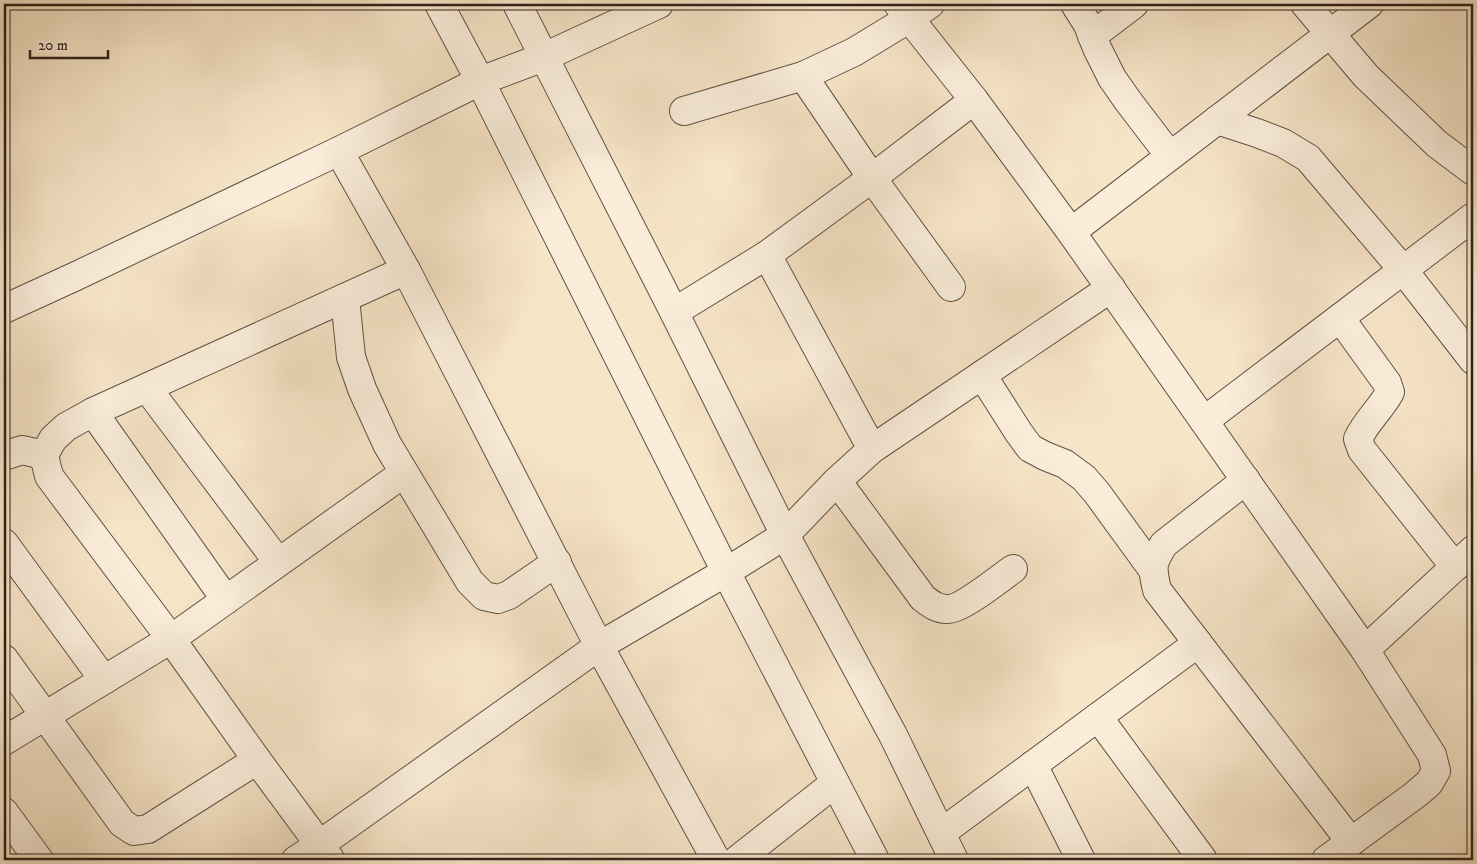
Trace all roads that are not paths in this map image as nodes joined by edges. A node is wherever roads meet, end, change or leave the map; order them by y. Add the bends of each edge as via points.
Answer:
1 (439, 4) edge
2 (517, 4) edge
3 (659, 4) edge
4 (1075, 4) edge
5 (1134, 4) edge
6 (1305, 4) edge
7 (1369, 4) edge
8 (913, 9) edge
9 (1329, 34) junction
10 (1092, 36) junction
11 (544, 57) junction
12 (803, 76) junction
13 (480, 80) junction
14 (974, 100) junction
15 (684, 110) dead end
16 (1217, 120) junction
17 (339, 151) junction
18 (1170, 156) junction
19 (1473, 171) edge
20 (872, 178) junction
21 (1473, 217) edge
22 (1071, 232) junction
23 (767, 254) junction
24 (406, 270) junction
25 (1404, 271) junction
26 (951, 287) dead end
27 (1111, 288) junction
28 (345, 298) junction
29 (4, 309) edge
30 (674, 312) junction
31 (1340, 318) junction
32 (1473, 360) edge
33 (982, 375) junction
34 (146, 388) junction
35 (93, 412) junction
36 (1204, 421) junction
37 (872, 449) junction
38 (44, 455) junction
39 (4, 456) edge
40 (404, 473) junction
41 (1246, 480) junction
42 (837, 481) junction
43 (785, 535) junction
44 (4, 543) edge
45 (1464, 558) edge
46 (278, 562) junction
47 (557, 562) junction
48 (1014, 569) dead end
49 (1153, 570) junction
50 (726, 572) junction
51 (226, 600) junction
52 (171, 639) junction
53 (1198, 643) junction
54 (599, 646) junction
55 (1365, 650) junction
56 (4, 659) edge
57 (104, 680) junction
58 (46, 715) junction
59 (1098, 717) junction
60 (4, 741) edge
61 (257, 760) junction
62 (1033, 765) junction
63 (835, 783) junction
64 (4, 812) edge
65 (941, 833) junction
66 (1351, 842) junction
67 (325, 853) edge
68 (39, 860) edge
69 (296, 860) edge
70 (716, 860) edge
71 (737, 860) edge
72 (875, 860) edge
73 (954, 860) edge
74 (1081, 860) edge
75 (1203, 860) edge
76 (1326, 860) edge

1 - 13 street
2 - 11 street
3 - 11 street
4 - 10 street
5 - 10 street
6 - 9 street
7 - 9 street
8 - 12 street via 854,52
8 - 14 street
9 - 16 street
9 - 19 street via 1366,76 1437,144
10 - 18 street via 1112,78
11 - 13 street
11 - 30 street
12 - 15 street
12 - 20 street
13 - 17 street
13 - 50 street
14 - 20 street
14 - 22 street
16 - 18 street
16 - 25 street via 1257,132 1308,158
17 - 24 street
17 - 29 street
18 - 22 street
20 - 23 street
20 - 26 street
21 - 25 street
22 - 27 street
23 - 30 street
23 - 37 street
24 - 28 street
24 - 47 street
25 - 31 street
25 - 32 street
27 - 33 street
27 - 36 street
28 - 34 street
28 - 40 street via 351,357 387,444
30 - 43 street
31 - 36 street
31 - 45 street via 1388,383 1390,392 1384,404 1363,426 1358,439 1362,450
33 - 37 street
33 - 49 street via 1030,448 1065,464 1084,478
34 - 35 street
34 - 46 street
35 - 38 street via 66,427 53,439
35 - 51 street
36 - 41 street
37 - 42 street
38 - 39 street via 22,450
38 - 52 street via 49,476
40 - 46 street
40 - 47 street via 470,582 484,596 498,599 509,594
41 - 49 street via 1164,544 1156,556
41 - 55 street
42 - 43 street
42 - 48 street via 923,598 935,607 949,610
43 - 50 street
43 - 65 street via 894,735
44 - 57 street
45 - 55 street
46 - 51 street
47 - 54 street
49 - 53 street via 1157,590
50 - 54 street
50 - 63 street
51 - 52 street
52 - 57 street
52 - 61 street
53 - 59 street
53 - 66 street
54 - 67 street
54 - 70 street
55 - 66 street via 1432,755 1436,771 1429,783 1415,795
56 - 58 street
57 - 58 street
58 - 60 street
58 - 61 street via 122,823 134,831 148,829
59 - 62 street
59 - 75 street
61 - 67 street
62 - 65 street
62 - 74 street
63 - 71 street
63 - 72 street
64 - 68 street
65 - 73 street
66 - 76 street
67 - 69 street

